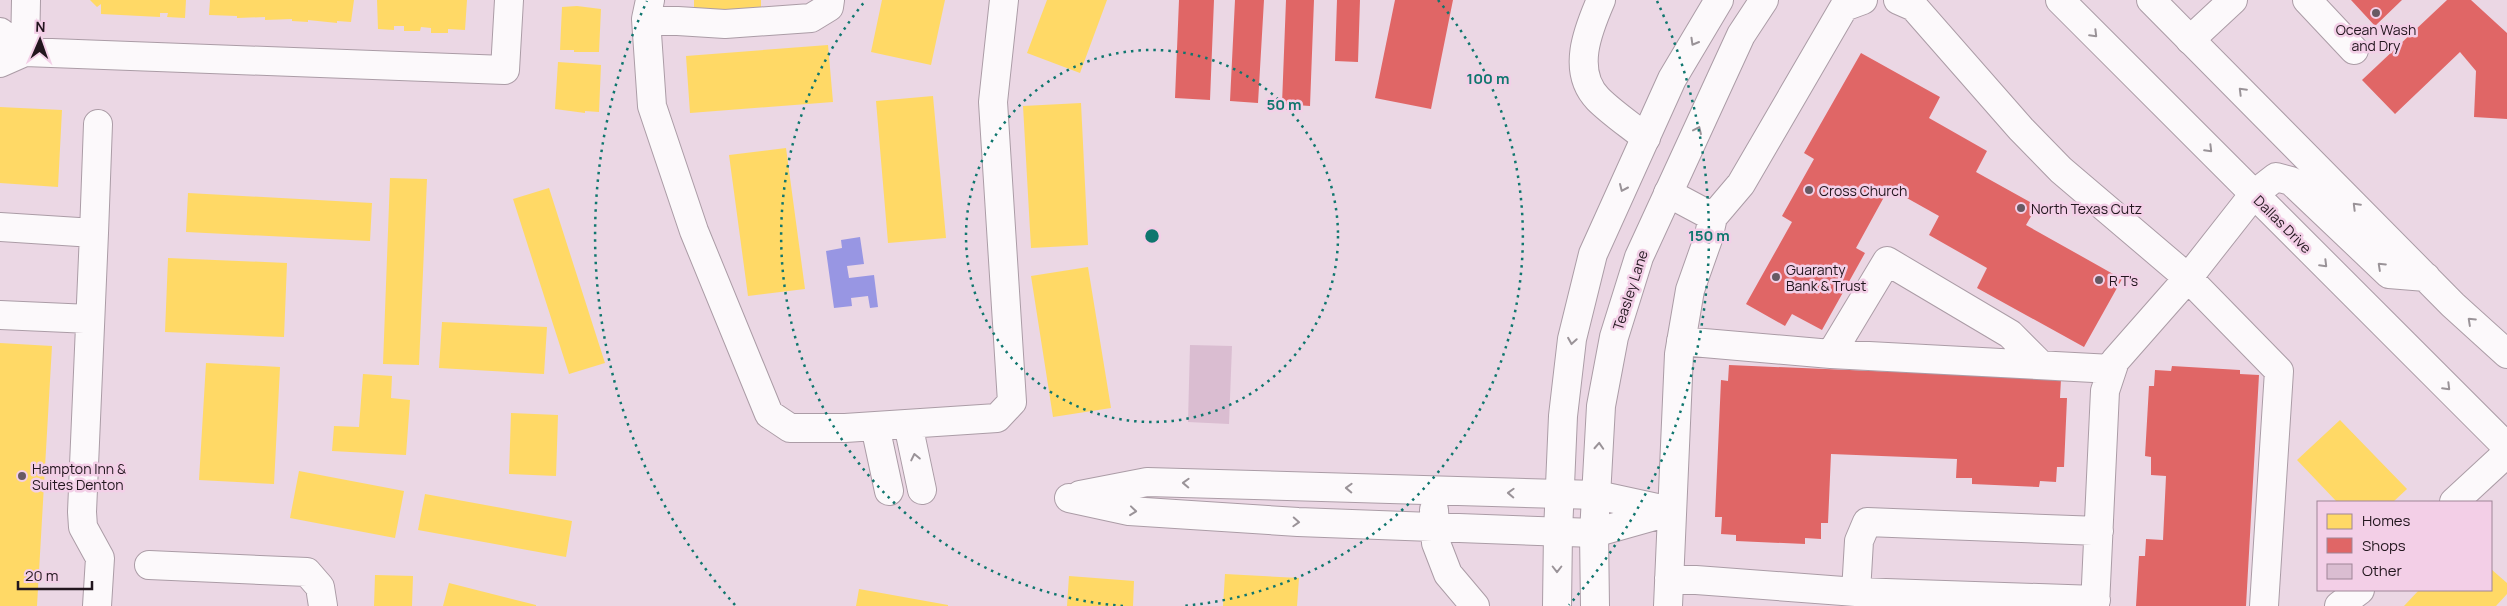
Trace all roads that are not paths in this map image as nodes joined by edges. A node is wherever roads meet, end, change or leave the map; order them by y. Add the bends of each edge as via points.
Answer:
1 (26, 0) edge
2 (509, 0) edge
3 (830, 0) edge
4 (1004, 0) edge
5 (1601, 0) edge
6 (1719, 0) edge
7 (1764, 0) edge
8 (1863, 0) edge
9 (1898, 0) edge
10 (2060, 0) edge
11 (2150, 0) edge
12 (2233, 0) edge
13 (2307, 0) edge
14 (648, 10) edge
15 (0, 32) edge
16 (2190, 40) junction
17 (2354, 50) dead end
18 (25, 52) junction
19 (0, 63) edge
20 (98, 124) dead end
21 (1646, 138) junction
22 (1668, 193) junction
23 (2254, 194) junction
24 (1713, 217) junction
25 (0, 227) edge
26 (94, 233) junction
27 (2426, 277) junction
28 (2188, 278) junction
29 (0, 315) edge
30 (90, 319) junction
31 (1681, 342) junction
32 (1831, 354) junction
33 (2507, 354) edge
34 (2040, 364) junction
35 (2112, 369) junction
36 (908, 424) junction
37 (874, 426) junction
38 (2507, 447) edge
39 (2507, 453) edge
40 (922, 490) dead end
41 (1433, 490) junction
42 (889, 491) dead end
43 (1560, 494) junction
44 (1597, 495) junction
45 (2455, 501) edge
46 (1672, 511) junction
47 (1434, 527) junction
48 (2099, 531) junction
49 (1558, 532) junction
50 (1594, 533) junction
51 (149, 565) dead end
52 (1669, 578) junction
53 (2359, 591) edge
54 (1856, 592) junction
55 (1906, 600) edge
56 (2096, 603) edge
57 (97, 606) edge
58 (323, 606) edge
59 (1475, 606) edge
60 (1557, 606) edge
61 (1595, 606) edge
62 (1668, 606) edge
63 (2264, 606) edge
64 (2339, 606) edge

1 - 18 main road
2 - 18 main road via 505,70
3 - 14 main road via 829,7 811,18 725,24
4 - 36 main road via 993,102 1012,402 997,418
5 - 21 main road via 1582,58 1587,81 1597,98
6 -> 21 main road via 1672,79
22 -> 7 main road, Teasley Lane via 1742,35
8 - 24 main road via 1844,8 1741,184
9 - 28 main road via 1914,7 2061,170
10 -> 23 main road, Dallas Drive
11 - 16 main road
12 - 16 main road
13 - 17 main road
14 - 37 main road via 652,106 694,231 769,414 790,428
15 - 18 main road
27 -> 16 main road
18 - 19 main road
20 - 26 main road
21 -> 43 main road via 1591,263 1572,339 1563,416
22 - 24 main road
44 -> 22 main road, Teasley Lane via 1601,406 1614,338 1639,257
27 -> 23 main road via 2390,274 2291,181 2276,177
23 - 28 main road
23 -> 38 main road, Dallas Drive
24 - 31 main road via 1690,290
25 - 26 main road
26 - 30 main road
33 -> 27 main road
28 - 35 main road via 2115,361
28 - 63 main road via 2279,371
29 - 30 main road
30 - 57 main road via 82,512 83,526 100,558
31 - 32 main road
31 - 46 main road
32 - 34 main road
32 - 34 main road via 1887,260 2010,334
34 - 35 main road
35 - 48 main road via 2105,391
36 - 37 main road
40 -> 36 main road
37 - 42 main road
39 - 45 main road
43 -> 41 main road
41 - 47 main road
41 -> 47 main road via 1147,482 1069,498 1129,511
43 - 44 main road
43 - 49 main road
44 - 46 main road
44 - 50 main road, Teasley Lane
46 - 50 main road
46 - 52 main road
47 - 49 main road
47 - 59 main road via 1436,543 1448,574
48 - 54 main road via 1868,522 1859,541
48 - 56 main road
49 - 50 main road
49 -> 60 main road
50 - 61 main road, Teasley Lane
51 - 58 main road via 307,572 320,587
52 - 54 main road
52 - 62 main road
53 - 64 main road
54 - 55 main road
55 - 56 main road

